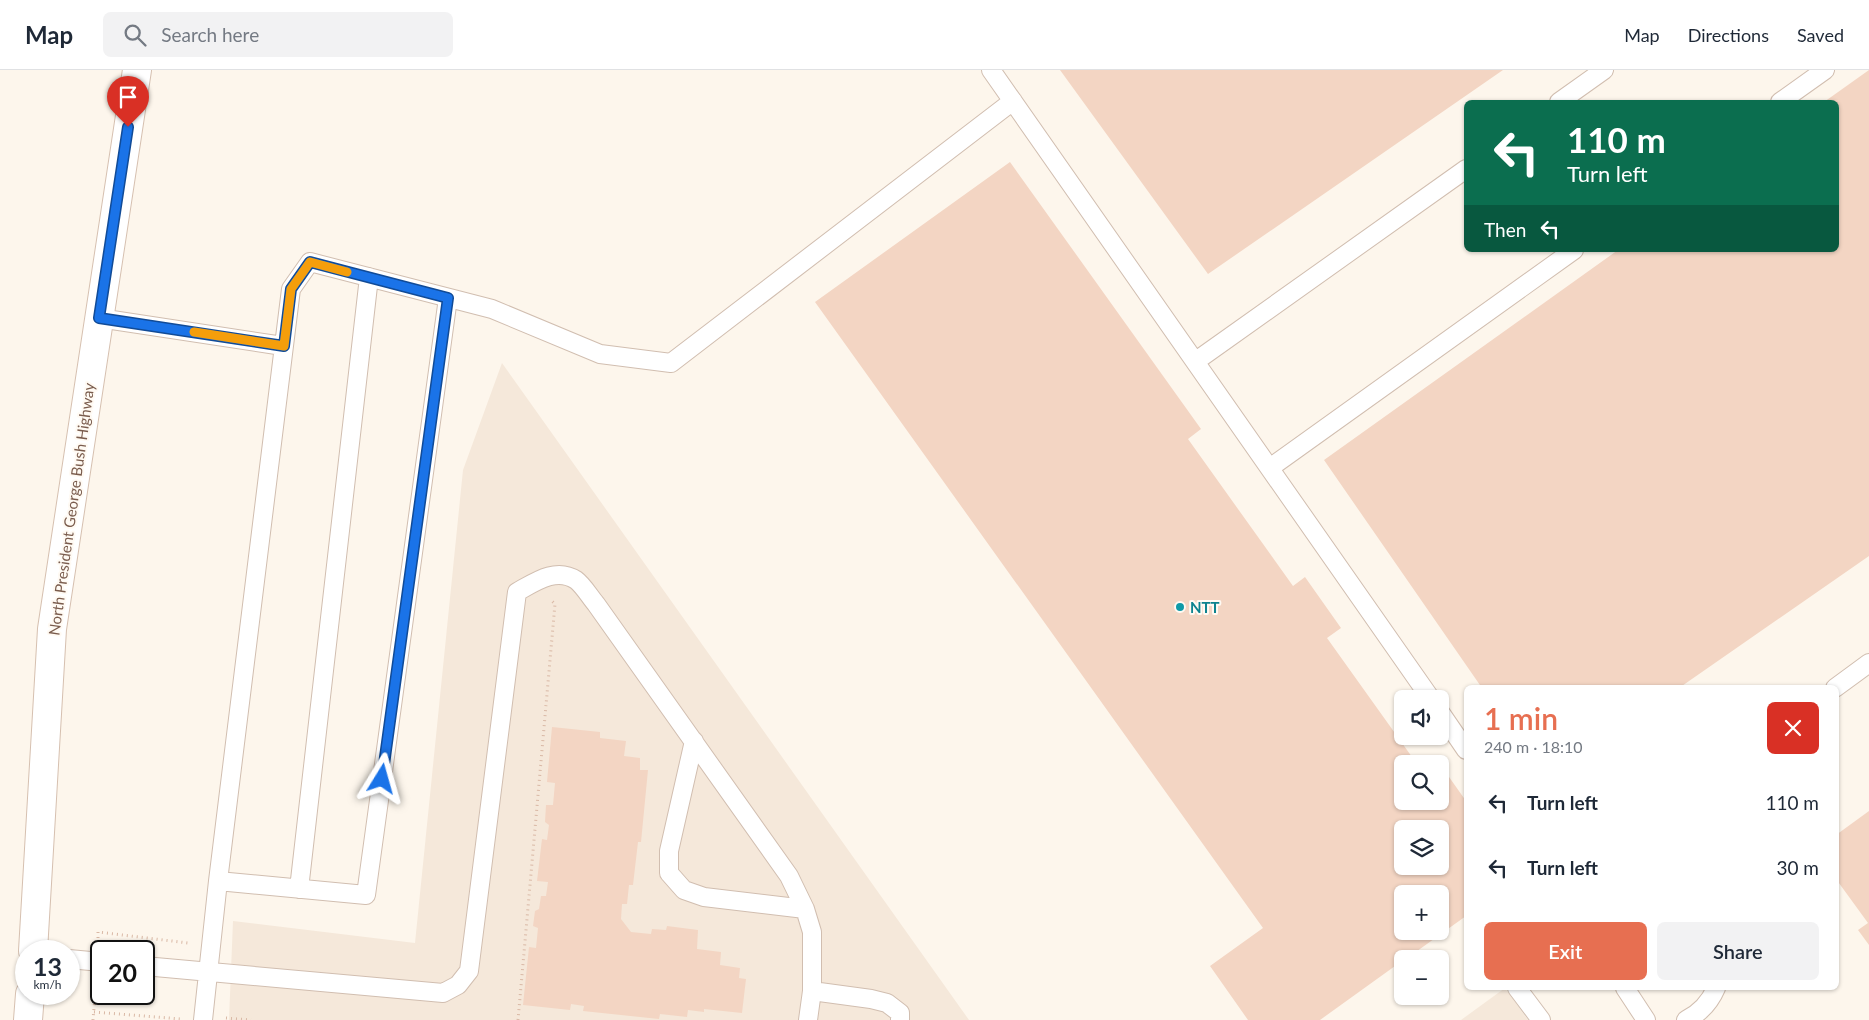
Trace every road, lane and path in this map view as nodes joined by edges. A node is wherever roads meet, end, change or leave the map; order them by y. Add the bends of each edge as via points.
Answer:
1 (137, 70) edge
2 (991, 70) edge
3 (1604, 70) edge
4 (1825, 70) edge
5 (1562, 100) edge
6 (1783, 100) edge
7 (1013, 101) junction
8 (1464, 170) edge
9 (1571, 252) edge
10 (369, 277) junction
11 (448, 298) junction
12 (99, 318) junction
13 (284, 346) junction
14 (1196, 361) junction
15 (1270, 467) junction
16 (532, 584) junction
17 (1869, 663) edge
18 (1839, 685) edge
19 (1425, 690) edge
20 (1449, 725) edge
21 (694, 741) junction
22 (1464, 747) edge
23 (218, 881) junction
24 (299, 889) junction
25 (805, 909) junction
26 (34, 940) edge
27 (155, 967) edge
28 (208, 972) junction
29 (1518, 990) edge
30 (1626, 990) edge
31 (1715, 990) edge
32 (812, 991) junction
33 (29, 1005) edge
34 (94, 1012) dead end
35 (222, 1018) dead end
36 (902, 1018) edge
37 (182, 1019) edge
38 (28, 1020) edge
39 (202, 1020) edge
40 (251, 1020) edge
41 (518, 1020) edge
42 (808, 1020) edge
43 (1541, 1020) edge
44 (1646, 1020) edge
45 (1686, 1020) edge

1 - 12 main road, North President George Bush Highway
2 - 7 lane
3 - 5 lane
4 - 6 lane
7 - 11 lane via 672,363 600,354 492,309
7 - 14 lane
8 - 14 lane
9 - 15 lane
10 - 11 lane
10 - 13 lane via 310,262 291,289
10 - 24 lane
11 - 24 lane via 366,895
12 - 13 lane
12 - 26 main road, North President George Bush Highway via 52,629
13 - 23 lane
14 - 15 lane
15 - 19 lane
16 - 21 lane via 542,578 559,575 576,580
16 - 28 lane via 517,592 469,971 458,985 443,993
16 - 41 path via 555,604
17 - 18 lane
20 - 22 lane
21 - 25 lane via 790,876
21 - 25 lane via 669,851 669,873 684,890 704,897
23 - 24 lane
23 - 28 lane
25 - 32 lane via 812,932
27 - 28 lane
28 - 39 lane
29 - 43 lane
30 - 44 lane
31 - 45 lane via 1696,1015
32 - 36 lane via 887,1003
32 - 42 lane
33 - 38 main road
34 - 37 path
35 - 40 path

